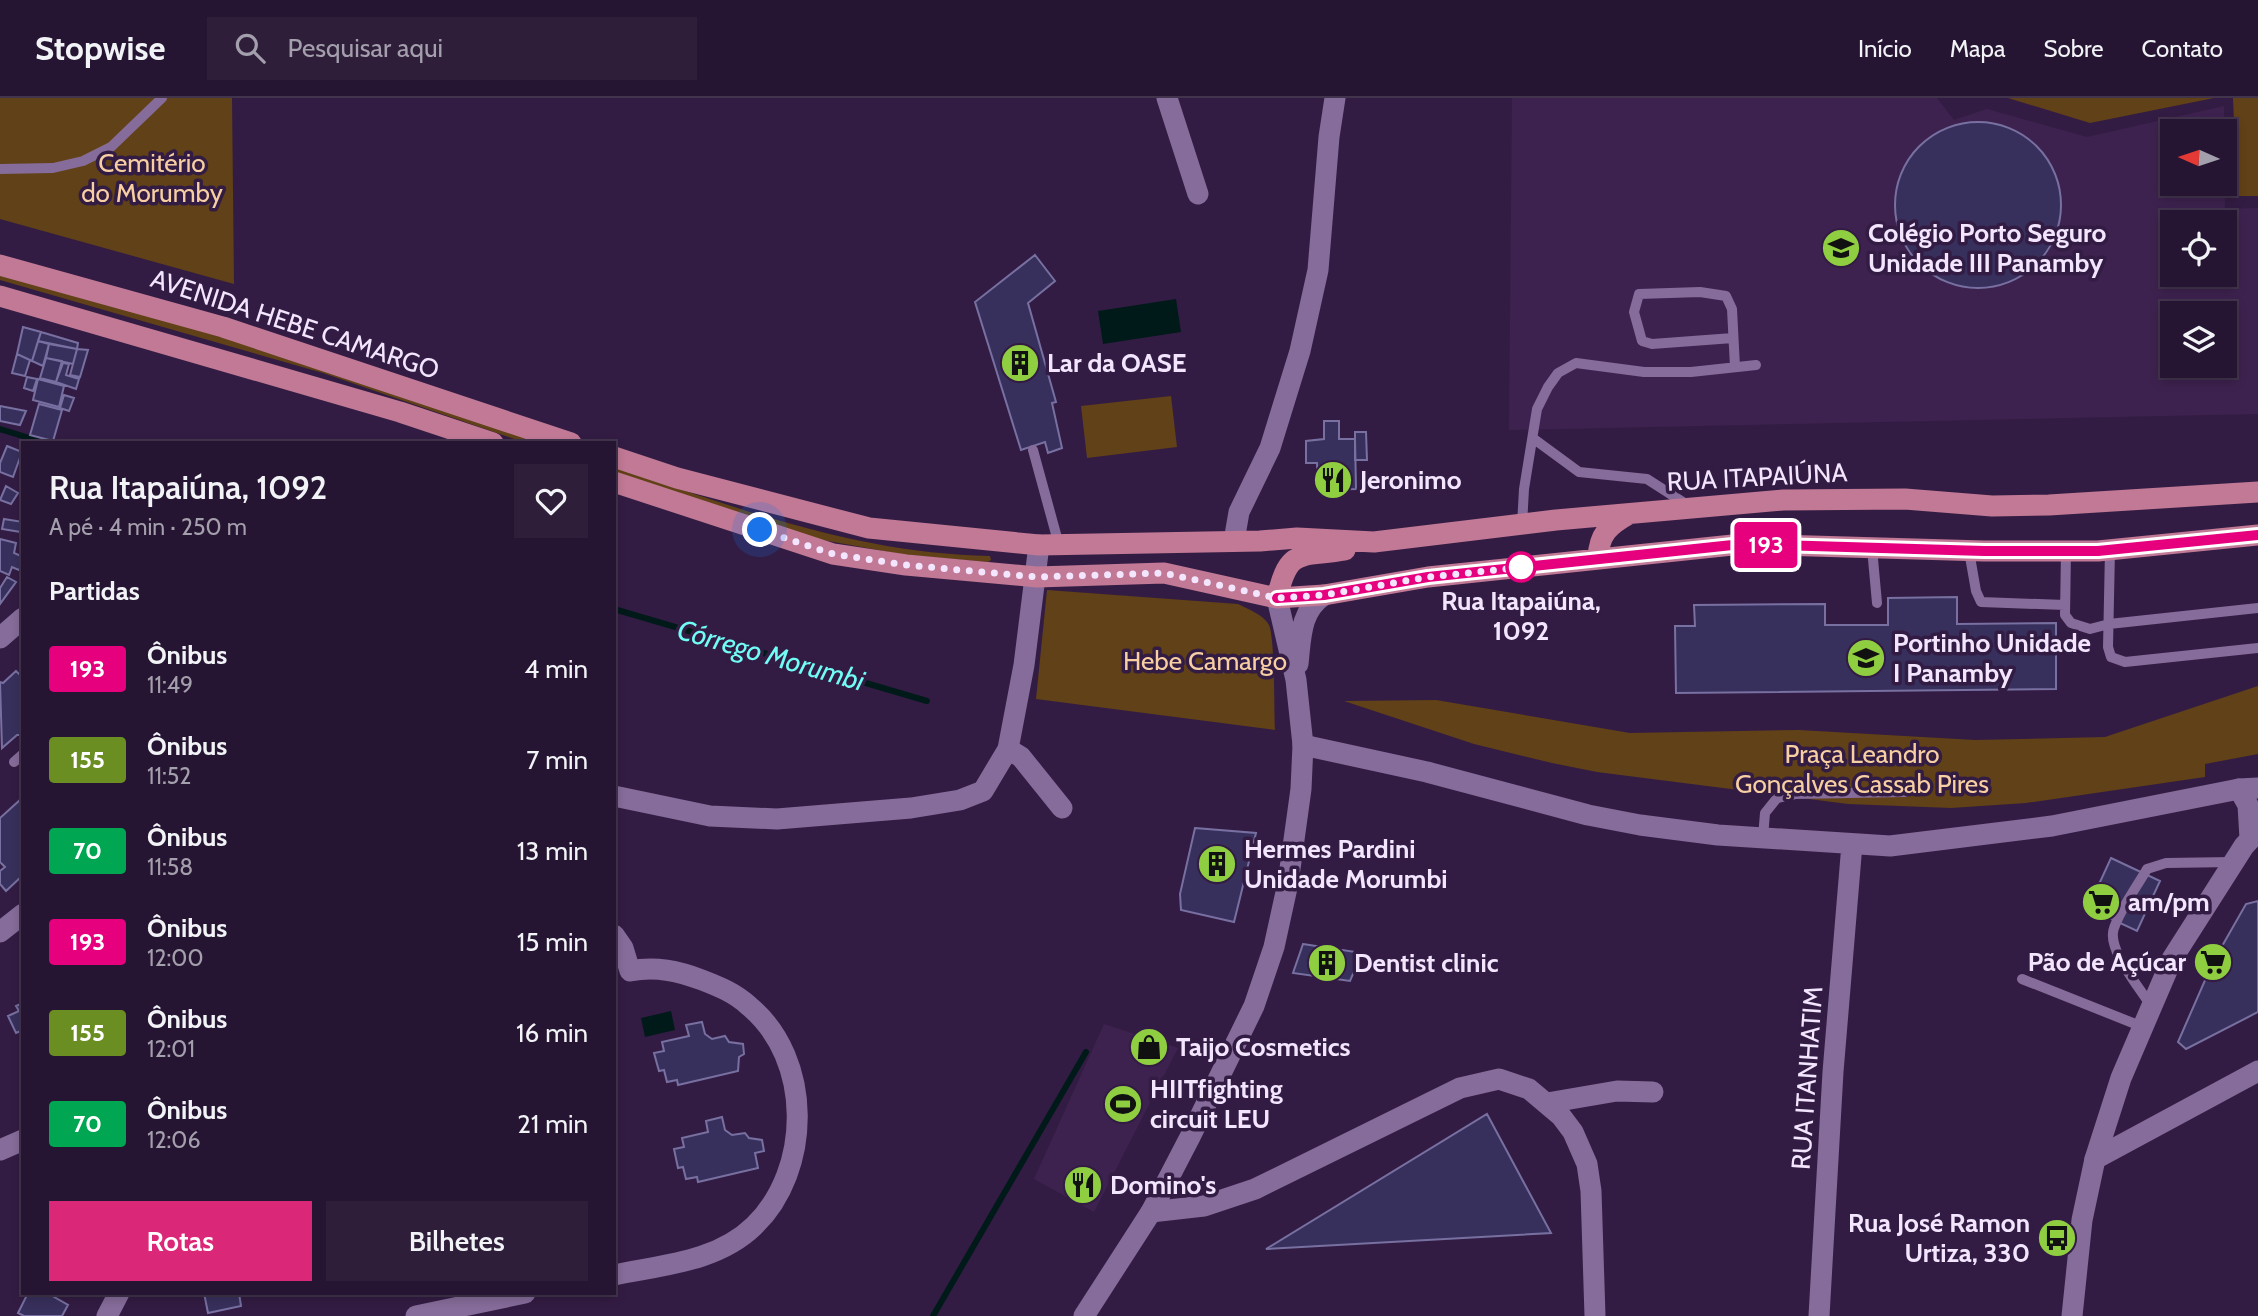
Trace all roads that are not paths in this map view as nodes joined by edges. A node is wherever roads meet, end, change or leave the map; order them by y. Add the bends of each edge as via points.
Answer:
1 (162, 98) edge
2 (1167, 98) edge
3 (1335, 98) edge
4 (0, 169) edge
5 (1198, 194) dead end
6 (0, 265) edge
7 (0, 296) edge
8 (1733, 338) junction
9 (1756, 365) dead end
10 (1735, 367) junction
11 (1534, 439) junction
12 (487, 441) edge
13 (565, 441) edge
14 (1033, 450) dead end
15 (616, 458) edge
16 (616, 483) edge
17 (2258, 492) edge
18 (1692, 508) junction
19 (1631, 513) junction
20 (1522, 525) junction
21 (2258, 535) edge
22 (1234, 541) junction
23 (1374, 542) junction
24 (1049, 545) junction
25 (1872, 548) junction
26 (2110, 550) junction
27 (1969, 551) junction
28 (2066, 551) junction
29 (1598, 558) junction
30 (1037, 577) junction
31 (1324, 595) junction
32 (1277, 598) junction
33 (1877, 603) dead end
34 (2065, 605) junction
35 (2258, 608) edge
36 (21, 620) edge
37 (2109, 624) junction
38 (0, 638) edge
39 (2258, 648) edge
40 (1296, 680) junction
41 (1303, 745) junction
42 (1007, 749) junction
43 (21, 756) edge
44 (13, 762) dead end
45 (2249, 788) edge
46 (1905, 792) dead end
47 (616, 796) edge
48 (1062, 808) dead end
49 (2254, 835) edge
50 (1763, 837) junction
51 (1852, 844) junction
52 (2233, 863) junction
53 (21, 916) edge
54 (0, 932) edge
55 (616, 938) edge
56 (622, 973) edge
57 (2022, 979) dead end
58 (2151, 1006) junction
59 (2143, 1027) junction
60 (2258, 1071) edge
61 (1653, 1092) dead end
62 (1547, 1103) junction
63 (21, 1141) edge
64 (0, 1150) edge
65 (2095, 1159) junction
66 (1150, 1212) junction
67 (616, 1275) edge
68 (118, 1295) edge
69 (516, 1295) edge
70 (107, 1316) edge
71 (416, 1316) edge
72 (1084, 1316) edge
73 (1595, 1316) edge
74 (1819, 1316) edge
75 (2072, 1316) edge

1 - 4 lane via 111,148 83,161 53,168
2 - 5 street
3 - 22 street via 1318,270 1300,351 1270,448 1240,512
6 - 13 main road, AVENIDA HEBE CAMARGO via 223,327
7 - 12 main road, AVENIDA HEBE CAMARGO
8 - 8 lane via 1732,309 1726,296 1639,294 1634,312 1642,341
8 - 10 lane
9 - 10 lane
10 - 11 lane via 1644,372 1576,363 1558,373 1548,387 1537,409
11 - 18 lane via 1579,472 1647,479
11 - 20 lane
14 - 24 lane
15 - 24 main road via 869,528
16 - 30 main road via 833,554
17 - 18 main road, RUA ITAPAIÚNA via 2049,505 1783,500
18 - 19 main road, RUA ITAPAIÚNA
19 - 20 main road, RUA ITAPAIÚNA
19 - 29 main road via 1610,524 1598,545
20 - 23 main road, RUA ITAPAIÚNA
21 - 26 main road
22 - 23 main road, RUA ITAPAIÚNA
22 - 24 main road
23 - 32 main road via 1295,558 1283,571
24 - 30 street
25 - 27 main road
25 - 29 main road via 1742,544
25 - 33 lane
26 - 28 main road
26 - 37 lane
27 - 28 main road
27 - 34 lane via 1981,602
28 - 34 lane
29 - 31 main road via 1428,577
30 - 32 main road via 1164,573
30 - 42 street
31 - 32 main road
31 - 40 street via 1312,603 1305,616
32 - 40 street
34 - 37 lane via 2071,623 2090,629
35 - 37 lane
36 - 38 street
37 - 39 lane via 2111,657 2125,662
40 - 41 street
41 - 50 street via 1588,815 1718,835
41 - 66 street via 1301,789 1274,947 1254,1006
42 - 47 street via 984,791 911,808 767,819 710,816
42 - 48 street via 1021,757
43 - 44 lane
45 - 49 street
45 - 51 street via 2005,833 1891,846
46 - 50 lane via 1777,798 1765,813
49 - 52 street
50 - 51 street
51 - 74 street, RUA ITANHATIM
52 - 58 street via 2172,959
52 - 58 lane via 2166,863 2147,869 2113,930 2113,943
53 - 54 street
55 - 56 street via 624,948
56 - 67 street via 681,972 732,992 751,1007 782,1048 797,1119 788,1173 776,1199 753,1227 695,1259
57 - 59 lane
58 - 59 street
59 - 65 street
60 - 65 street
61 - 62 street via 1617,1091
62 - 66 street via 1518,1084 1485,1080 1381,1125 1255,1189 1204,1206
62 - 73 street via 1573,1132 1590,1178
63 - 64 street
65 - 75 street via 2082,1220
66 - 72 street
68 - 70 street
69 - 71 street

